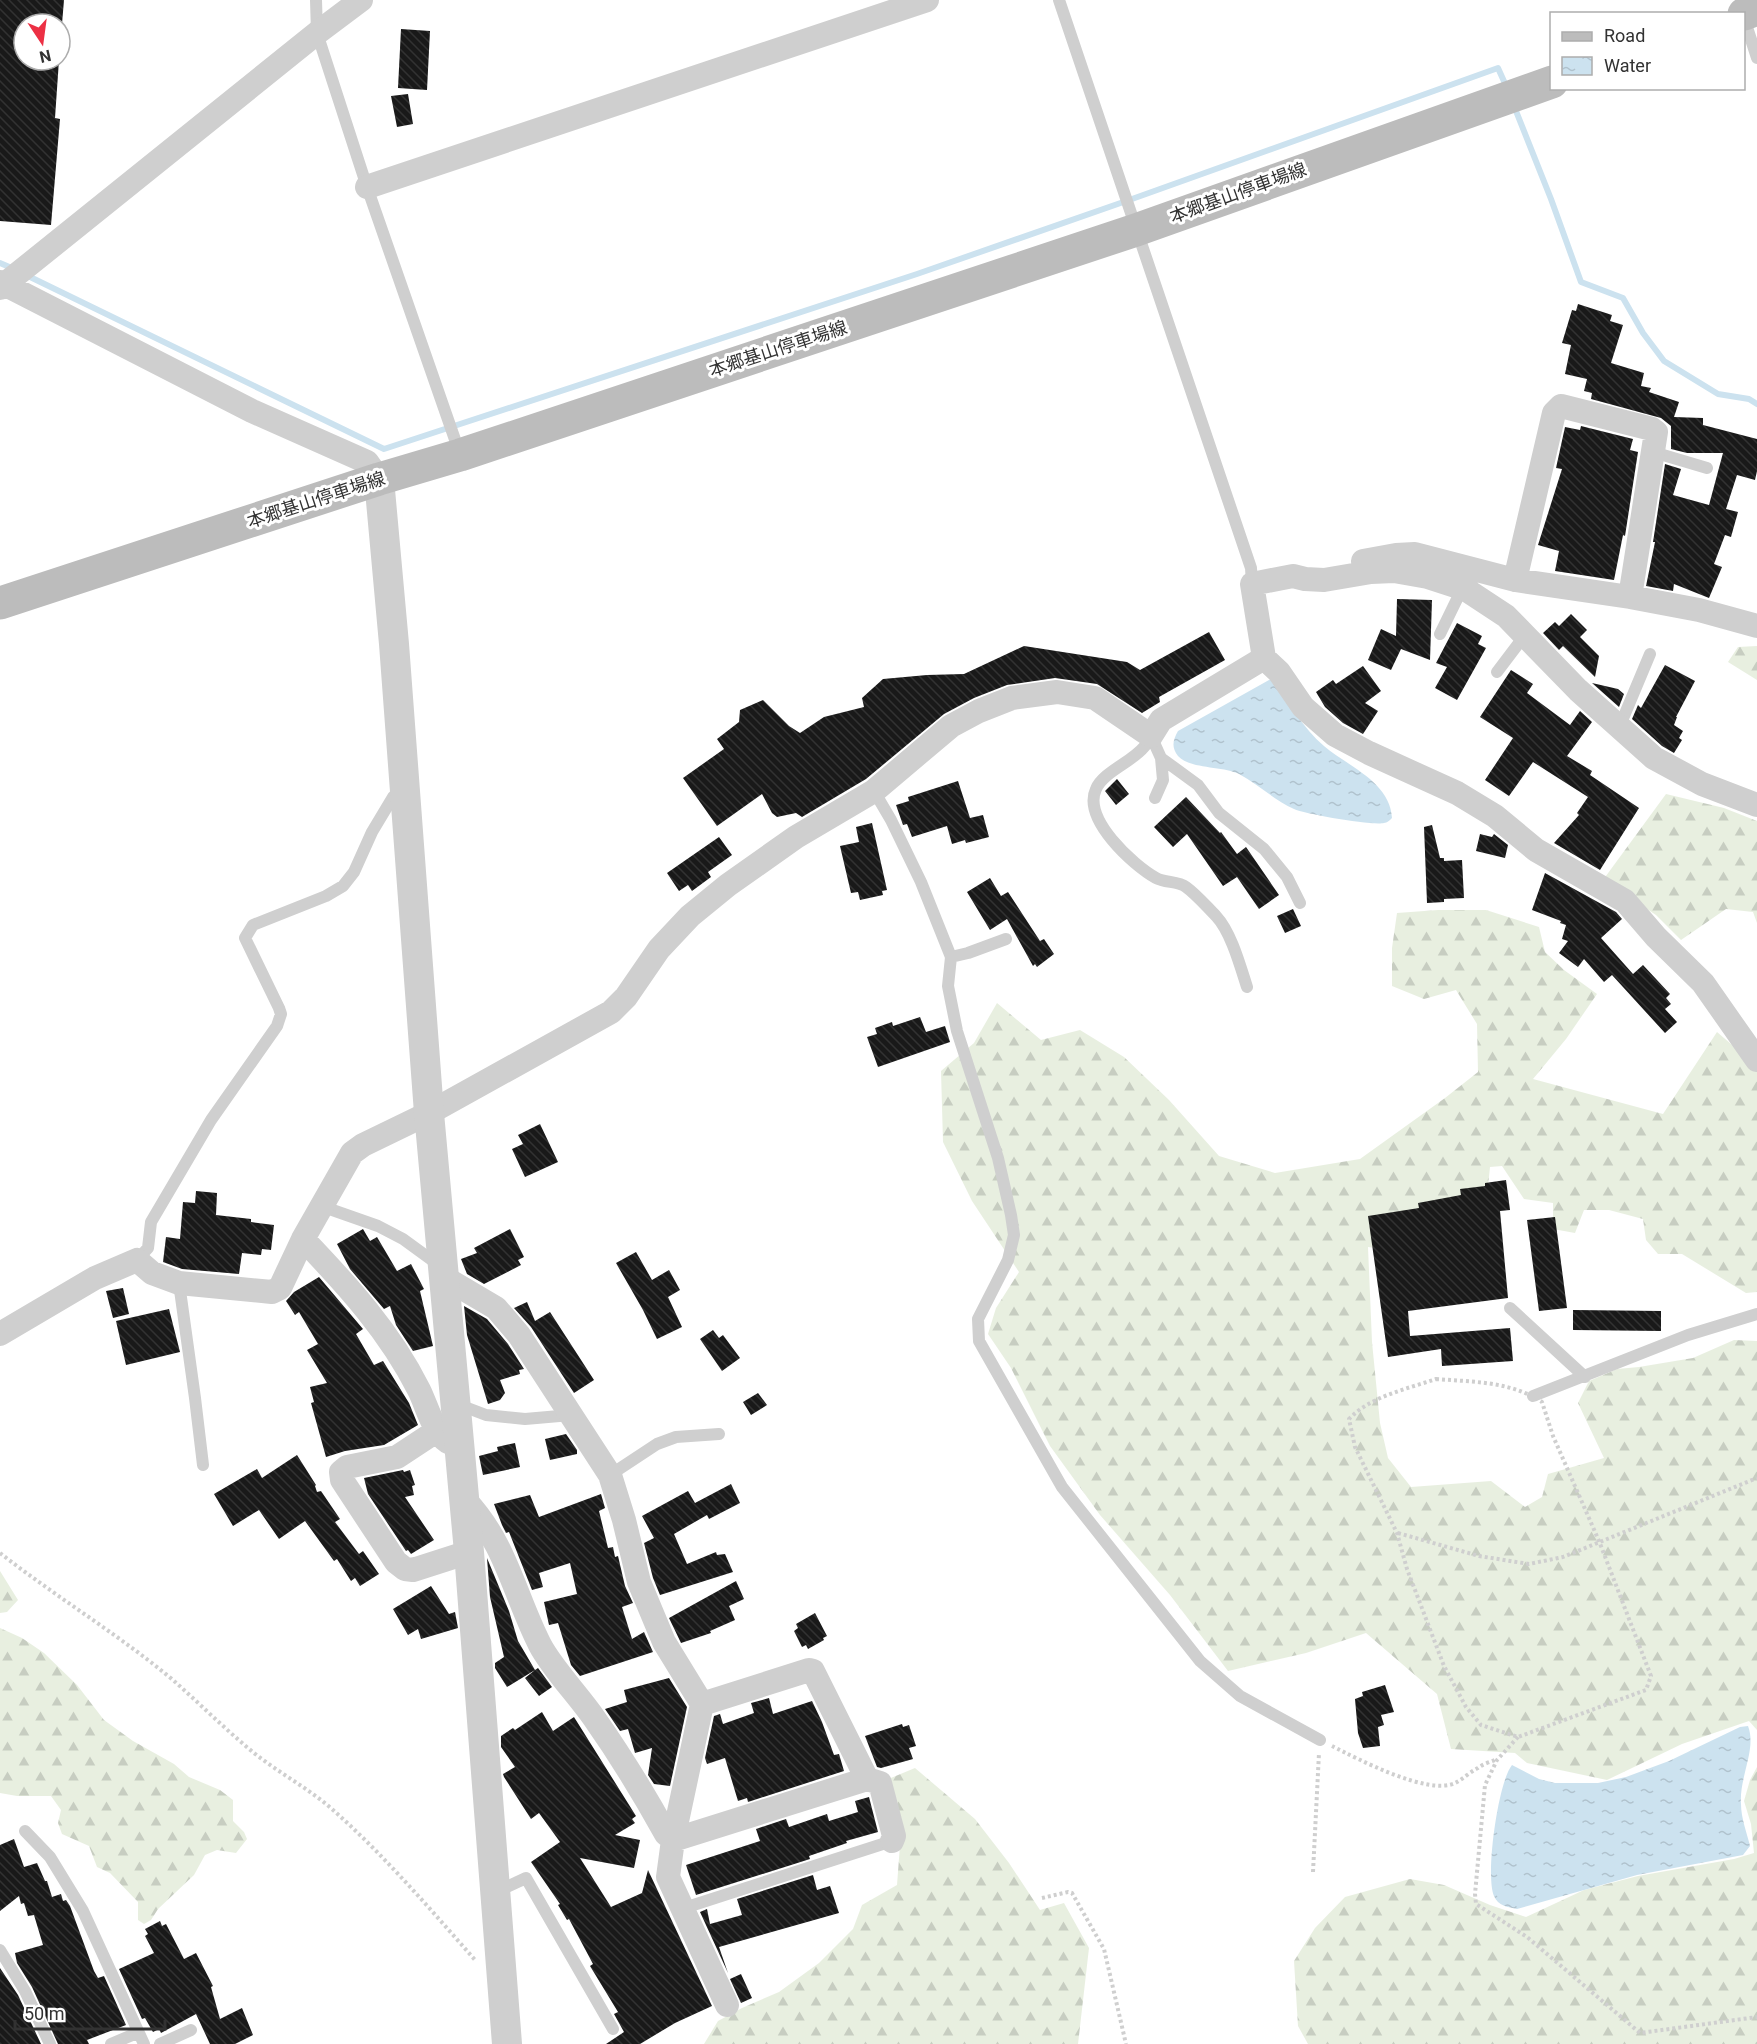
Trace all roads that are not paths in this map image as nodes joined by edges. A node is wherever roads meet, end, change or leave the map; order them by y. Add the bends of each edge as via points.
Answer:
1 (316, 0) edge
2 (361, 0) edge
3 (927, 0) edge
4 (1059, 0) edge
5 (1745, 24) edge
6 (317, 33) junction
7 (1757, 58) edge
8 (1550, 82) edge
9 (367, 187) junction
10 (1136, 230) junction
11 (1, 285) edge
12 (1653, 452) junction
13 (460, 455) junction
14 (1707, 468) dead end
15 (379, 479) junction
16 (1293, 576) junction
17 (1515, 580) junction
18 (1252, 584) junction
19 (1465, 589) junction
20 (1630, 597) junction
21 (0, 603) edge
22 (1757, 626) edge
23 (1440, 634) dead end
24 (1525, 635) junction
25 (1650, 654) dead end
26 (1264, 658) junction
27 (1497, 672) dead end
28 (1619, 728) junction
29 (1151, 736) junction
30 (1161, 758) junction
31 (404, 786) junction
32 (874, 791) junction
33 (1155, 798) dead end
34 (1757, 805) edge
35 (1299, 903) dead end
36 (1006, 939) dead end
37 (951, 957) junction
38 (1247, 987) dead end
39 (1757, 1060) edge
40 (429, 1113) junction
41 (321, 1206) junction
42 (303, 1239) junction
43 (137, 1260) junction
44 (444, 1274) junction
45 (179, 1283) junction
46 (1510, 1308) dead end
47 (1757, 1314) edge
48 (0, 1334) edge
49 (1585, 1377) junction
50 (1533, 1396) road end
51 (456, 1404) junction
52 (571, 1414) junction
53 (438, 1430) junction
54 (719, 1434) dead end
55 (460, 1450) junction
56 (203, 1465) dead end
57 (610, 1475) junction
58 (465, 1500) junction
59 (469, 1552) junction
60 (702, 1704) junction
61 (1320, 1740) road end
62 (867, 1779) junction
63 (25, 1831) dead end
64 (673, 1840) junction
65 (892, 1841) joint
66 (495, 1893) junction
67 (681, 1909) junction
68 (0, 1950) edge
69 (727, 2005) dead end
70 (191, 2030) dead end
71 (613, 2030) dead end
72 (141, 2038) edge
73 (50, 2044) edge
74 (111, 2044) edge
75 (160, 2044) edge
76 (507, 2044) edge

1 - 6 lane
2 - 6 street
3 - 9 street
4 - 10 lane
5 - 7 lane
6 - 9 lane
6 - 11 street
8 - 10 main road, 本郷基山停車場線
9 - 13 lane
10 - 13 main road, 本郷基山停車場線
10 - 18 lane via 1251,568
11 - 15 street via 252,411 367,462
12 - 14 lane
12 - 17 street via 1656,432 1652,429 1561,406 1554,412
12 - 20 street
13 - 15 main road, 本郷基山停車場線
15 - 21 main road, 本郷基山停車場線
15 - 31 street
16 - 17 street via 1415,554
16 - 18 street
16 - 19 street via 1324,580 1394,572 1428,577
17 - 20 street
18 - 26 street
19 - 23 lane
19 - 24 street via 1506,616
20 - 22 street
24 - 27 lane
24 - 28 street
25 - 28 lane
26 - 29 street via 1161,720
26 - 39 street via 1279,672 1303,707 1335,735 1457,793 1495,816 1536,850 1625,901 1703,983
28 - 34 street via 1654,758 1702,784
29 - 30 lane
29 - 32 street via 1095,698 1057,692 1012,698 951,726
29 - 38 lane via 1143,749 1096,788 1096,815 1130,861 1158,879 1184,885 1218,918
30 - 33 lane via 1163,780
30 - 35 lane via 1198,785 1219,813 1264,849 1287,877
31 - 40 street
31 - 43 lane via 372,832 354,872 343,886 253,925 245,938 279,1008 277,1026 211,1120 152,1222 148,1248
32 - 37 lane via 921,882
32 - 40 street via 796,837 690,916 611,1012
36 - 37 lane
37 - 61 lane via 948,986 957,1031 998,1158 1014,1235 1008,1260 978,1319 979,1341 1062,1486 1200,1661 1240,1696
40 - 41 street via 352,1153
40 - 44 street
41 - 42 street
41 - 44 lane via 403,1239
42 - 45 street via 280,1288 272,1292
42 - 53 street via 375,1319 419,1389
43 - 45 street via 152,1273
43 - 48 street via 95,1278
44 - 51 street
44 - 52 street via 496,1308 519,1335
45 - 56 lane
46 - 49 lane
47 - 49 lane via 1688,1335
49 - 50 lane
51 - 52 lane via 486,1415 525,1419
51 - 55 street
52 - 57 street
53 - 55 street via 443,1439
53 - 59 street via 397,1457 347,1467 341,1472 342,1480 396,1562 405,1569 413,1570
54 - 57 lane via 676,1437 657,1444
55 - 58 street
57 - 60 street via 639,1582 664,1642
58 - 59 street
58 - 64 street via 481,1517 503,1557 540,1646 594,1717
59 - 66 street
60 - 62 street via 813,1671
60 - 64 street
62 - 64 street
62 - 65 street via 880,1783
63 - 72 lane via 50,1857 83,1911
64 - 67 street via 668,1877
65 - 67 lane
66 - 71 lane via 526,1878
66 - 76 street
67 - 69 street
68 - 73 lane via 25,1990
70 - 75 lane
72 - 74 lane

